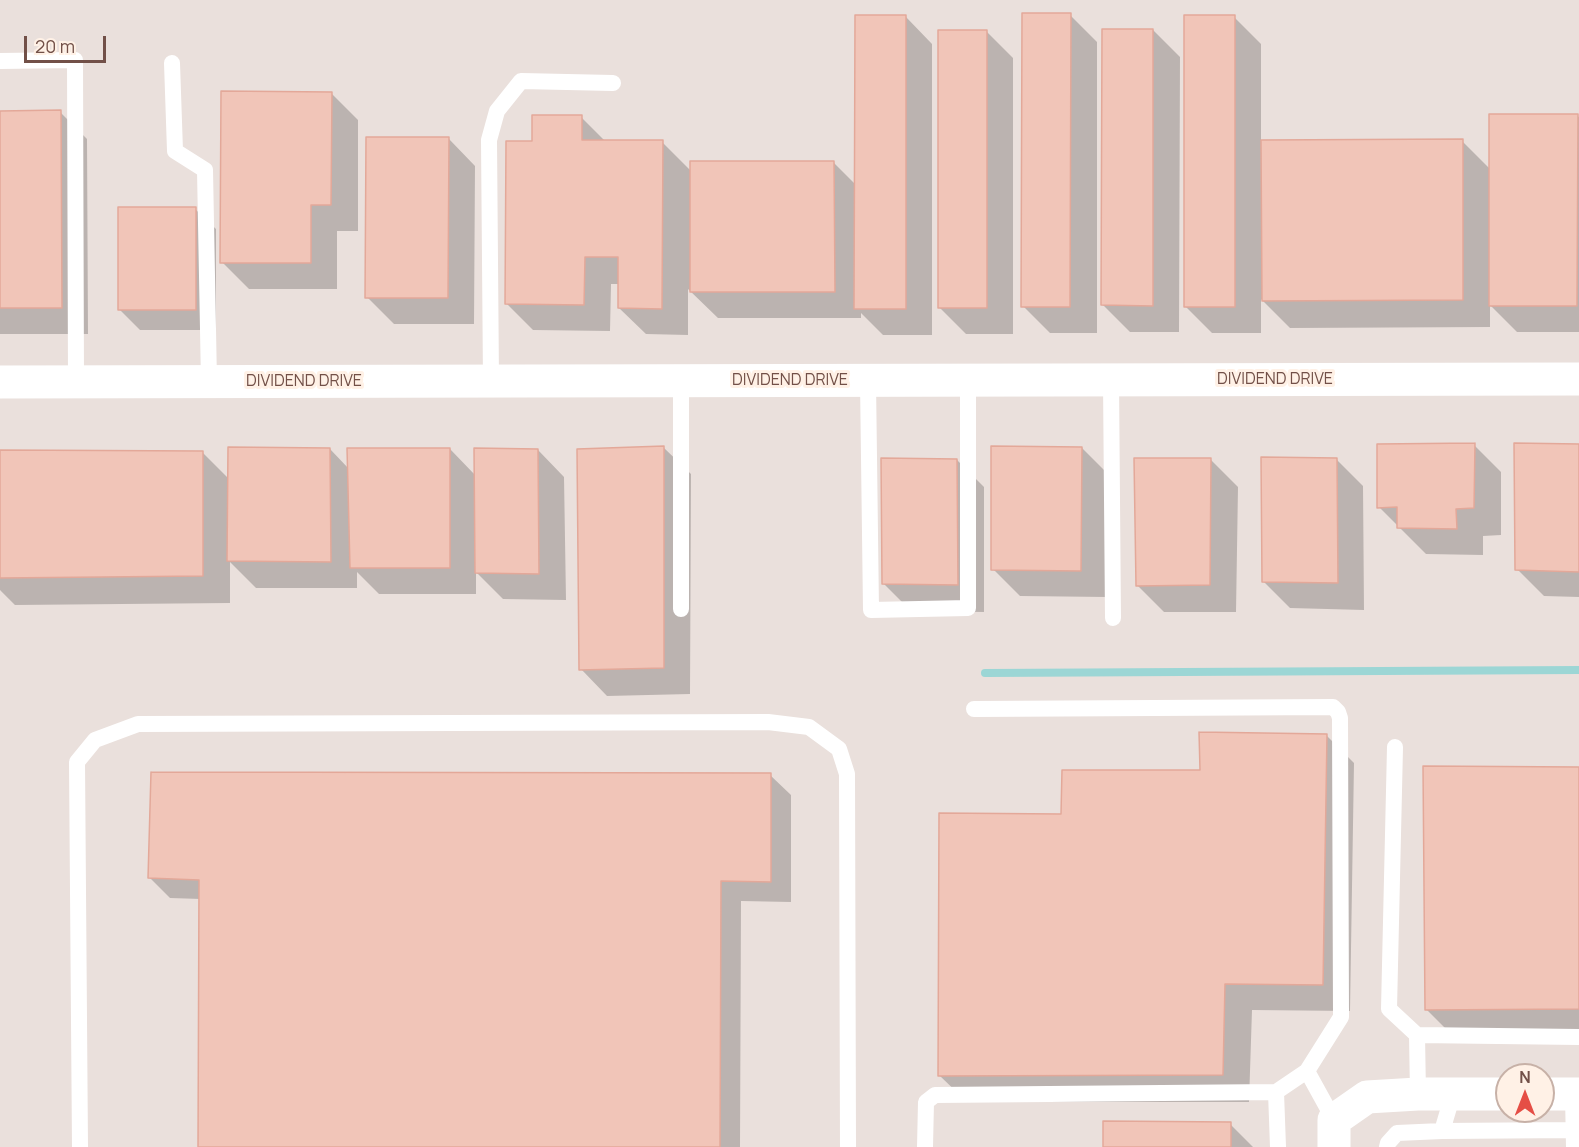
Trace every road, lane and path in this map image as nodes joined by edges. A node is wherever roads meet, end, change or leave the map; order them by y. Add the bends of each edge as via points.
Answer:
1 (0, 61) edge
2 (172, 63) dead end
3 (613, 83) dead end
4 (1579, 379) edge
5 (1111, 380) junction
6 (491, 381) junction
7 (681, 381) junction
8 (868, 381) junction
9 (968, 381) junction
10 (0, 382) edge
11 (76, 382) junction
12 (209, 382) junction
13 (681, 609) dead end
14 (1113, 618) dead end
15 (974, 709) dead end
16 (1395, 747) dead end
17 (1417, 1035) junction
18 (1579, 1037) edge
19 (1307, 1071) junction
20 (1276, 1092) junction
21 (1418, 1094) junction
22 (1453, 1094) junction
23 (1495, 1094) edge
24 (1565, 1094) edge
25 (1442, 1131) junction
26 (1334, 1133) edge
27 (1574, 1139) edge
28 (80, 1147) edge
29 (848, 1147) edge
30 (925, 1147) edge
31 (1278, 1147) edge
32 (1387, 1147) edge

1 - 11 lane via 75,60
2 - 12 lane via 175,151 205,170
3 - 6 lane via 521,81 497,111 489,140
4 - 5 street, DIVIDEND DRIVE
5 - 9 street, DIVIDEND DRIVE
5 - 14 lane
6 - 7 street, DIVIDEND DRIVE
6 - 12 street, DIVIDEND DRIVE
7 - 8 street, DIVIDEND DRIVE
7 - 13 lane
8 - 9 street, DIVIDEND DRIVE
8 - 9 lane via 871,610 968,608
10 - 11 street, DIVIDEND DRIVE
11 - 12 street, DIVIDEND DRIVE
15 - 19 lane via 1333,707 1338,712 1341,1017
16 - 17 lane via 1389,1009
17 - 18 lane
17 - 21 lane
19 - 20 lane
19 - 26 lane
20 - 30 lane via 934,1095 926,1102
20 - 31 lane
21 - 22 street
21 - 26 street via 1367,1097
22 - 23 street
22 - 25 lane
24 - 27 lane
25 - 27 lane
25 - 32 lane via 1397,1133
28 - 29 lane via 77,762 95,740 138,724 768,722 808,727 839,749 847,774

